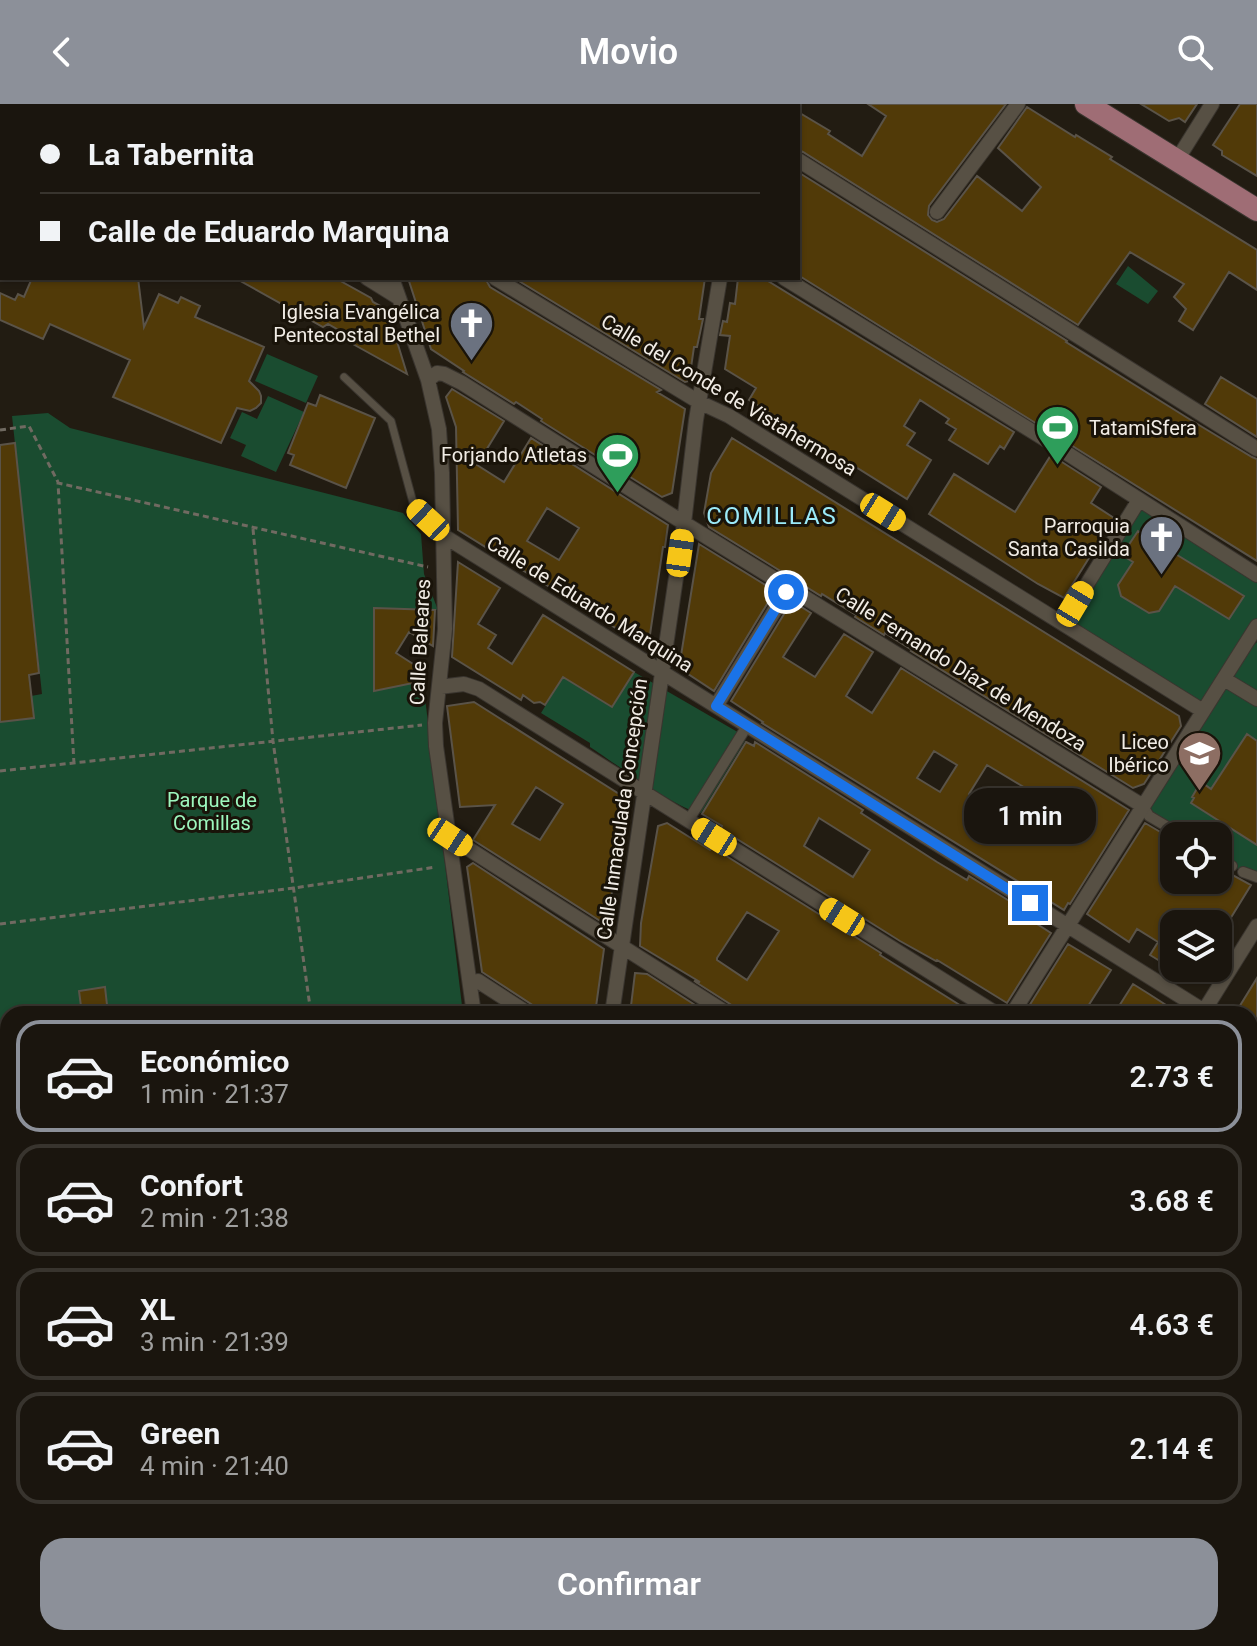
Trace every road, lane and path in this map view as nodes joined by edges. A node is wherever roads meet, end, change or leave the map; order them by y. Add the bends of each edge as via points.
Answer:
1 (1018, 104) edge
2 (1086, 104) edge
3 (1212, 104) edge
4 (1177, 160) junction
5 (800, 161) edge
6 (1257, 210) edge
7 (937, 212) dead end
8 (370, 280) edge
9 (393, 280) edge
10 (498, 280) edge
11 (720, 280) edge
12 (787, 280) edge
13 (399, 298) junction
14 (344, 377) dead end
15 (428, 380) junction
16 (699, 402) junction
17 (0, 430) edge
18 (1257, 449) edge
19 (58, 483) junction
20 (1139, 500) junction
21 (443, 520) junction
22 (684, 523) junction
23 (253, 528) junction
24 (444, 536) junction
25 (444, 570) junction
26 (1257, 575) edge
27 (789, 587) junction
28 (1063, 623) junction
29 (1257, 626) edge
30 (662, 672) junction
31 (1224, 679) junction
32 (439, 687) junction
33 (1257, 699) edge
34 (716, 706) junction
35 (1203, 711) junction
36 (435, 723) junction
37 (747, 726) junction
38 (273, 741) junction
39 (74, 764) junction
40 (0, 771) edge
41 (645, 794) junction
42 (1143, 806) junction
43 (688, 821) junction
44 (1160, 822) edge
45 (450, 837) junction
46 (454, 864) junction
47 (1243, 872) dead end
48 (1257, 877) edge
49 (294, 888) junction
50 (0, 924) edge
51 (1257, 926) edge
52 (1067, 927) junction
53 (622, 947) junction
54 (470, 983) junction
55 (310, 1006) edge
56 (473, 1006) edge
57 (517, 1006) edge
58 (613, 1006) edge
59 (715, 1006) edge
60 (984, 1006) edge
61 (1017, 1006) edge
62 (1193, 1006) edge
63 (1207, 1006) edge

1 - 7 street
2 - 4 main road
3 - 4 street
4 - 6 main road
5 - 18 street
8 - 13 street
9 - 13 street, Calle Baleares
10 - 16 street, Calle del Conde de Vistahermosa
11 - 16 street, Calle Inmaculada Concepción
12 - 20 street
13 - 15 street, Calle Baleares
14 - 21 lane via 391,421 414,506 428,520
15 - 21 street, Calle Baleares via 439,429
15 - 22 street, Calle Fernando Díaz de Mendoza via 437,373 451,377
16 - 22 street, Calle Inmaculada Concepción
16 - 28 street, Calle del Conde de Vistahermosa
17 - 19 path via 29,426
19 - 23 path
19 - 39 path
20 - 26 street
20 - 28 street
21 - 24 street, Calle Baleares
22 - 27 street, Calle Fernando Díaz de Mendoza
22 - 30 street, Calle Inmaculada Concepción
23 - 25 path
23 - 38 path
24 - 25 street, Calle Baleares
24 - 30 street, Calle de Eduardo Marquina
25 - 32 street, Calle Baleares
27 - 34 street
27 - 42 street, Calle Fernando Díaz de Mendoza
28 - 35 street, Calle del Conde de Vistahermosa
29 - 31 street
30 - 34 street, Calle de Eduardo Marquina
30 - 41 street, Calle Inmaculada Concepción
31 - 33 street
31 - 35 street
32 - 36 street, Calle Baleares
32 - 41 street via 464,684 479,689
34 - 37 street, Calle de Eduardo Marquina
35 - 42 street
36 - 38 path
36 - 45 street, Calle Baleares
37 - 43 street
37 - 52 street, Calle de Eduardo Marquina
38 - 39 path
38 - 49 path
39 - 40 path
41 - 43 street
41 - 53 street, Calle Inmaculada Concepción
42 - 44 street, Calle Fernando Díaz de Mendoza
42 - 52 street
43 - 60 street
45 - 46 street, Calle Baleares
45 - 53 street
46 - 49 path
46 - 54 street, Calle Baleares
47 - 48 street
49 - 50 path
49 - 55 path
51 - 63 street
52 - 61 street
52 - 62 street, Calle de Eduardo Marquina
53 - 58 street, Calle Inmaculada Concepción
53 - 59 street
54 - 56 street, Calle Baleares
54 - 57 street via 478,981

